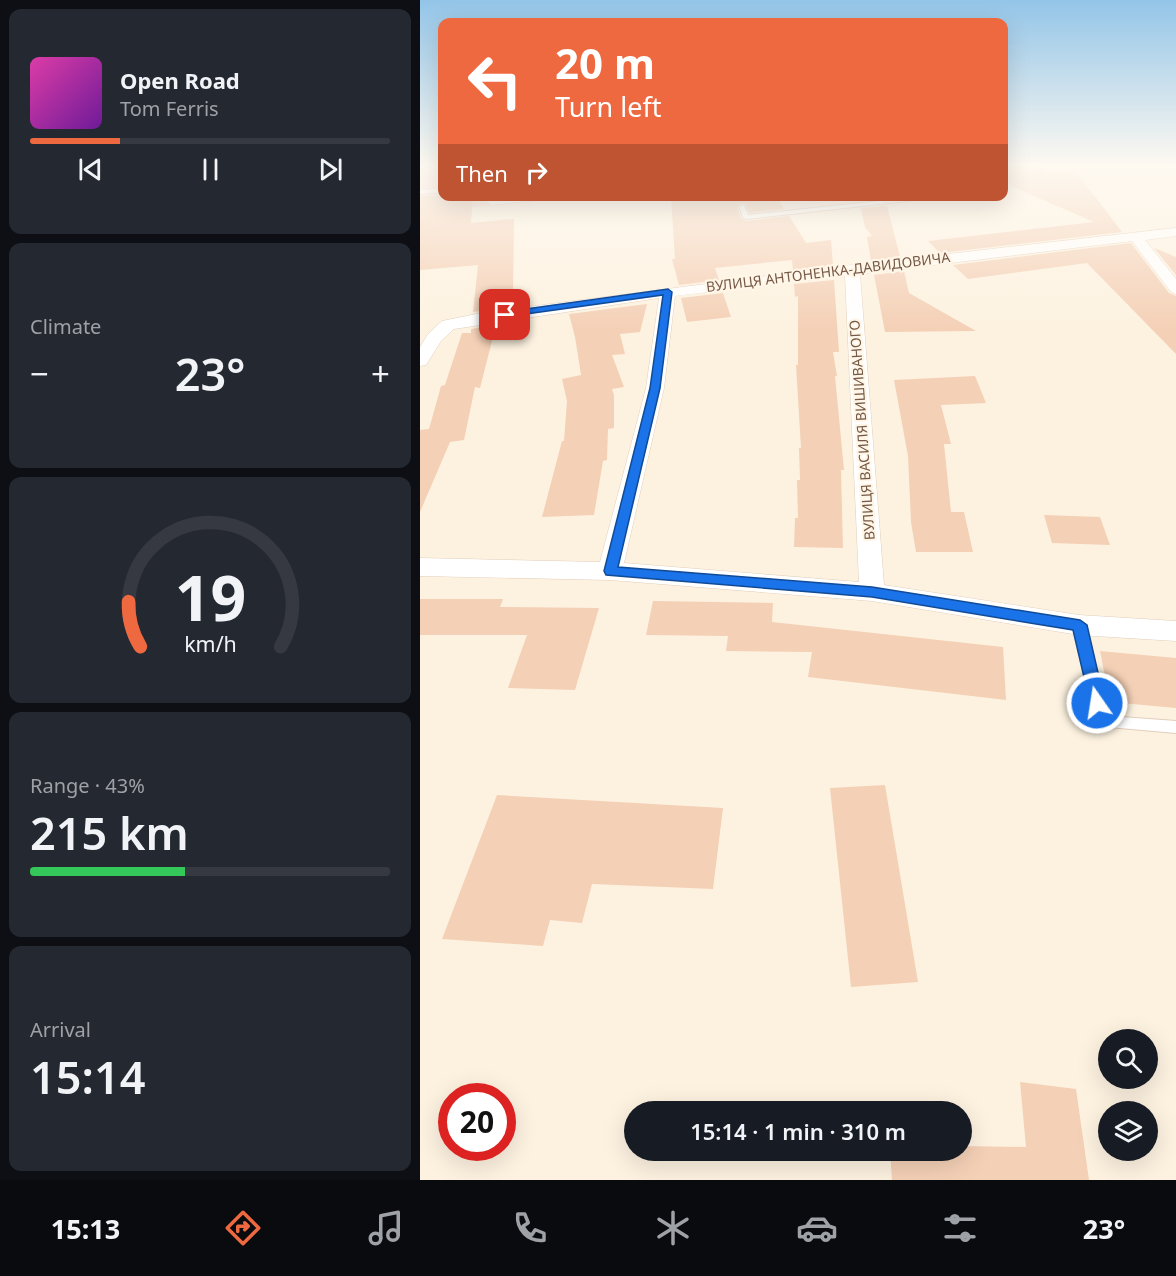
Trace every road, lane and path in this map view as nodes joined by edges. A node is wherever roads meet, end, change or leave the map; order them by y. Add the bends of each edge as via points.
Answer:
1 (1176, 232) edge
2 (1136, 237) junction
3 (852, 269) junction
4 (1176, 289) edge
5 (668, 292) junction
6 (420, 361) edge
7 (420, 567) edge
8 (610, 571) junction
9 (872, 592) junction
10 (1080, 625) junction
11 (1176, 631) edge
12 (1176, 727) edge

1 - 2 street, ВУЛИЦЯ АНТОНЕНКА-ДАВИДОВИЧА
2 - 3 street, ВУЛИЦЯ АНТОНЕНКА-ДАВИДОВИЧА
2 - 4 street
3 - 5 street, ВУЛИЦЯ АНТОНЕНКА-ДАВИДОВИЧА
3 - 9 street, ВУЛИЦЯ ВАСИЛЯ ВИШИВАНОГО
5 - 6 street, ВУЛИЦЯ АНТОНЕНКА-ДАВИДОВИЧА via 448,325 434,338
5 - 8 street via 655,388
7 - 8 street
8 - 9 street
9 - 10 street
10 - 11 street
10 - 12 lane via 1102,722

